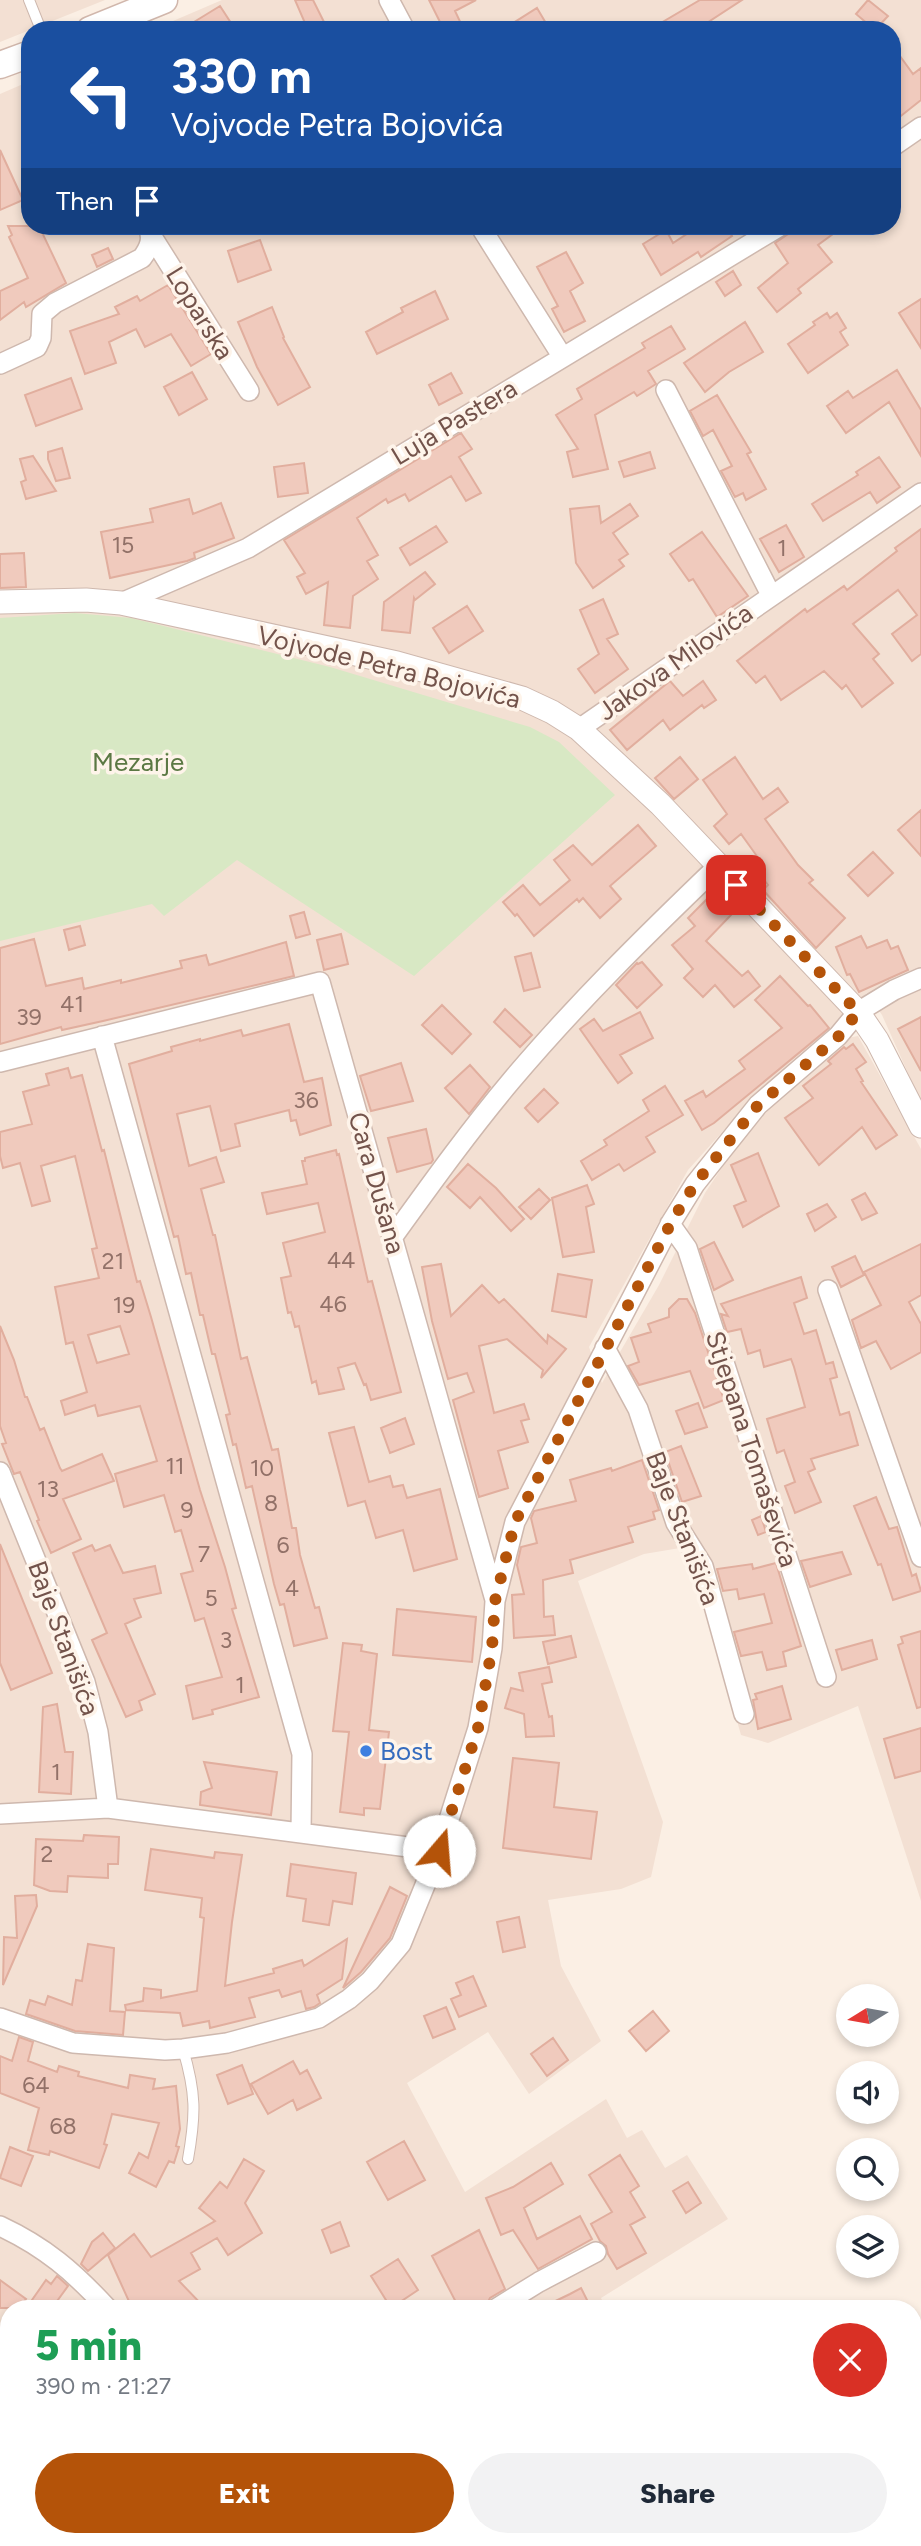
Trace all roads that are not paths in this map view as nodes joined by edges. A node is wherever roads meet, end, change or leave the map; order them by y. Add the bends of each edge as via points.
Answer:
1 (29, 0) edge
2 (164, 0) edge
3 (389, 0) edge
4 (37, 21) edge
5 (112, 21) edge
6 (400, 21) edge
7 (21, 57) edge
8 (0, 65) edge
9 (921, 127) edge
10 (901, 141) edge
11 (150, 235) edge
12 (152, 235) edge
13 (486, 235) edge
14 (765, 235) edge
15 (562, 356) junction
16 (0, 364) edge
17 (666, 390) dead end
18 (249, 391) dead end
19 (921, 493) edge
20 (771, 595) junction
21 (0, 602) edge
22 (121, 603) junction
23 (579, 729) junction
24 (718, 866) junction
25 (921, 978) edge
26 (858, 1012) junction
27 (102, 1036) junction
28 (0, 1062) edge
29 (921, 1126) edge
30 (670, 1224) junction
31 (392, 1238) junction
32 (828, 1290) dead end
33 (605, 1348) junction
34 (0, 1472) edge
35 (921, 1557) edge
36 (495, 1601) junction
37 (826, 1677) dead end
38 (744, 1714) dead end
39 (108, 1808) junction
40 (0, 1814) edge
41 (302, 1833) junction
42 (439, 1851) junction
43 (0, 2018) edge
44 (183, 2049) junction
45 (188, 2159) dead end
46 (0, 2226) edge
47 (596, 2252) dead end
48 (100, 2300) edge
49 (510, 2300) edge

1 - 4 lane
2 - 5 main road
3 - 6 street
7 - 8 main road
9 - 10 street
11 - 16 street, Loparska via 149,250 142,258 55,303 42,314 37,347
12 - 18 street, Loparska
13 - 15 street
14 - 15 street, Luja Pastera
15 - 22 street, Luja Pastera via 248,548
17 - 20 street, Jakova Milovića
19 - 20 street, Jakova Milovića
20 - 23 street, Jakova Milovića
21 - 22 street, Vojvode Petra Bojovića
22 - 23 street, Vojvode Petra Bojovića via 397,663 522,698
23 - 24 street, Vojvode Petra Bojovića
24 - 26 street, Vojvode Petra Bojovića
24 - 31 street via 577,1006 511,1080
25 - 26 street
26 - 29 street, Vojvode Petra Bojovića
26 - 30 street via 838,1037 758,1105 695,1184
27 - 28 street, Cara Dušana
27 - 31 street, Cara Dušana via 320,982
27 - 41 street via 302,1754
30 - 33 street
30 - 37 street, Stjepana Tomaševića via 687,1248
31 - 36 street, Cara Dušana
32 - 35 street
33 - 36 street via 515,1522
33 - 38 street, Baje Stanišića via 638,1409 676,1523 703,1566
34 - 39 street, Baje Stanišića via 85,1682 98,1732
36 - 42 street via 478,1728
39 - 40 street
39 - 41 street
41 - 42 street
42 - 44 street via 401,1944 349,1999 319,2018 227,2043
43 - 44 street via 73,2043
44 - 45 lane via 194,2092 195,2121
46 - 48 street via 27,2238 76,2274
47 - 49 street

